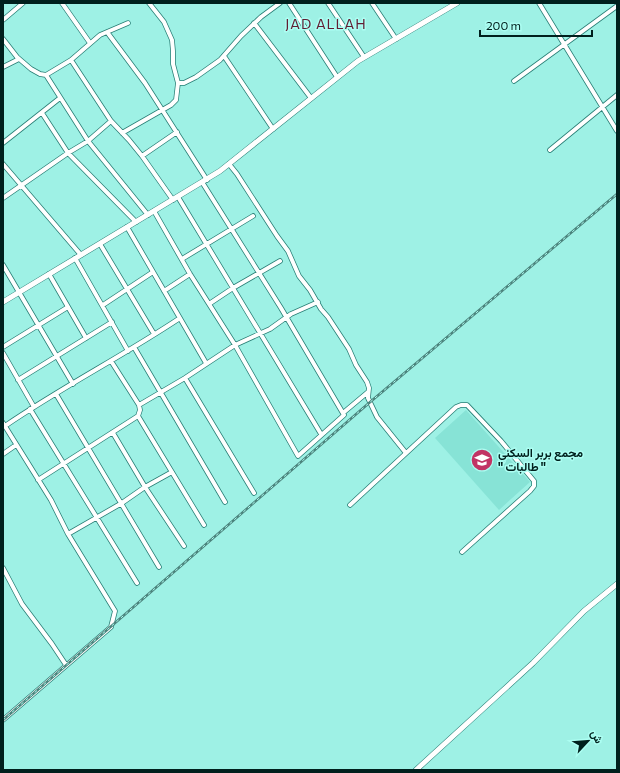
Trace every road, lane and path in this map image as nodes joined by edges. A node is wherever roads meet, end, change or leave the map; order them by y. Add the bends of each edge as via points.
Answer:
1 (23, 3) edge
2 (62, 3) edge
3 (149, 3) edge
4 (280, 3) edge
5 (289, 3) edge
6 (328, 3) edge
7 (372, 3) edge
8 (457, 3) edge
9 (539, 3) edge
10 (617, 6) edge
11 (3, 20) edge
12 (128, 23) dead end
13 (254, 23) junction
14 (107, 32) junction
15 (3, 39) edge
16 (396, 39) junction
17 (90, 43) junction
18 (564, 45) junction
19 (224, 56) junction
20 (364, 57) junction
21 (19, 59) junction
22 (71, 60) junction
23 (3, 67) edge
24 (46, 75) junction
25 (337, 77) junction
26 (514, 82) dead end
27 (178, 83) junction
28 (617, 94) edge
29 (60, 98) junction
30 (311, 98) junction
31 (602, 107) junction
32 (162, 110) junction
33 (42, 113) junction
34 (111, 121) junction
35 (273, 129) junction
36 (617, 131) edge
37 (178, 132) junction
38 (122, 133) junction
39 (88, 141) junction
40 (3, 142) edge
41 (550, 150) dead end
42 (68, 153) junction
43 (142, 156) junction
44 (3, 164) edge
45 (229, 164) junction
46 (205, 181) junction
47 (22, 185) junction
48 (3, 198) edge
49 (175, 198) junction
50 (154, 211) junction
51 (148, 215) junction
52 (253, 216) dead end
53 (136, 222) junction
54 (127, 227) junction
55 (232, 230) junction
56 (100, 244) junction
57 (207, 244) junction
58 (81, 255) junction
59 (75, 258) junction
60 (182, 259) junction
61 (280, 261) dead end
62 (3, 265) edge
63 (153, 272) junction
64 (49, 274) junction
65 (190, 274) junction
66 (259, 274) junction
67 (233, 288) junction
68 (127, 290) junction
69 (164, 291) junction
70 (19, 292) junction
71 (3, 302) edge
72 (318, 302) junction
73 (209, 304) junction
74 (103, 305) junction
75 (68, 307) junction
76 (180, 318) junction
77 (286, 318) junction
78 (112, 322) junction
79 (38, 324) junction
80 (154, 334) junction
81 (261, 334) junction
82 (86, 338) junction
83 (235, 345) junction
84 (3, 347) edge
85 (134, 347) junction
86 (128, 351) junction
87 (3, 353) edge
88 (56, 356) junction
89 (112, 361) junction
90 (206, 364) junction
91 (185, 378) junction
92 (18, 380) junction
93 (73, 384) junction
94 (160, 392) junction
95 (368, 392) junction
96 (56, 394) junction
97 (139, 405) junction
98 (32, 408) junction
99 (343, 413) junction
100 (138, 416) junction
101 (4, 424) edge
102 (113, 433) junction
103 (321, 434) junction
104 (16, 445) junction
105 (88, 448) junction
106 (406, 453) junction
107 (3, 454) edge
108 (64, 463) junction
109 (172, 472) junction
110 (38, 480) junction
111 (145, 487) junction
112 (254, 493) dead end
113 (225, 502) dead end
114 (122, 503) junction
115 (350, 505) dead end
116 (96, 517) junction
117 (204, 525) dead end
118 (68, 534) junction
119 (184, 546) dead end
120 (462, 552) dead end
121 (159, 567) dead end
122 (3, 568) edge
123 (137, 583) dead end
124 (617, 584) edge
125 (66, 665) junction
126 (3, 720) edge
127 (416, 770) edge

1 - 11 street
2 - 17 street
3 - 27 street via 164,22 172,40 173,64
4 - 13 street
5 - 25 street
6 - 20 street
7 - 16 street
8 - 16 street
9 - 18 street
10 - 18 street
12 - 14 street
13 - 19 street
13 - 30 street
14 - 17 street
14 - 32 street
15 - 21 street
16 - 20 street
17 - 22 street
18 - 26 street
18 - 31 street
19 - 27 street via 196,77
19 - 35 street
20 - 25 street
21 - 23 street
21 - 24 street via 31,69
22 - 24 street
22 - 34 street
24 - 29 street
25 - 30 street
27 - 32 street via 176,100
28 - 31 street
29 - 33 street
29 - 39 street
30 - 35 street
31 - 36 street
31 - 41 street
32 - 37 street
32 - 38 street
33 - 40 street
33 - 42 street
34 - 38 street
34 - 39 street
35 - 45 street
37 - 43 street
37 - 46 street
38 - 43 street
39 - 42 street
39 - 51 street
42 - 47 street
42 - 53 street
43 - 49 street
44 - 47 street
45 - 46 street
45 - 72 street via 288,251 299,276
46 - 49 street
46 - 55 street
47 - 48 street
47 - 58 street
49 - 50 street
49 - 57 street
50 - 51 street
50 - 60 street
51 - 53 street
52 - 55 street
53 - 54 street
54 - 56 street
54 - 63 street
55 - 57 street
55 - 66 street
56 - 58 street
56 - 68 street
57 - 60 street
57 - 67 street
58 - 59 street
59 - 64 street
59 - 74 street
60 - 65 street
61 - 66 street
62 - 70 street
63 - 68 street
63 - 69 street
64 - 70 street
64 - 75 street
65 - 69 street
65 - 73 street
66 - 67 street
66 - 77 street
67 - 73 street
67 - 81 street
68 - 74 street
68 - 80 street
69 - 76 street
70 - 71 street
70 - 79 street
72 - 77 street
72 - 95 street via 349,348 367,382
73 - 83 street
74 - 78 street
75 - 79 street
75 - 82 street
76 - 80 street
76 - 90 street
77 - 81 street
77 - 99 street
78 - 82 street
78 - 86 street
79 - 84 street
79 - 88 street
80 - 85 street
81 - 83 street
81 - 103 street
82 - 88 street
83 - 90 street
83 - 103 street via 298,456
85 - 86 street
85 - 94 street
86 - 89 street
87 - 92 street
88 - 92 street
88 - 93 street
89 - 93 street
89 - 97 street
90 - 91 street
91 - 94 street
91 - 112 street
92 - 98 street
93 - 96 street
94 - 97 street
94 - 113 street
95 - 99 street
95 - 106 street via 369,403 377,417
96 - 98 street
96 - 105 street
97 - 100 street
98 - 101 street
98 - 108 street
99 - 103 street via 344,415
100 - 102 street
100 - 109 street
101 - 104 street
102 - 105 street
102 - 111 street
104 - 107 street
104 - 110 street
105 - 108 street
105 - 114 street
106 - 115 street
106 - 120 street via 456,407 467,405 532,477 534,486 530,491
108 - 110 street
108 - 116 street
109 - 111 street
109 - 117 street
110 - 118 street
111 - 114 street
111 - 119 street
114 - 116 street
114 - 121 street
116 - 118 street
116 - 123 street
118 - 125 street via 115,611 111,627
122 - 125 street via 22,604
124 - 127 street via 584,611 533,663
125 - 126 street

